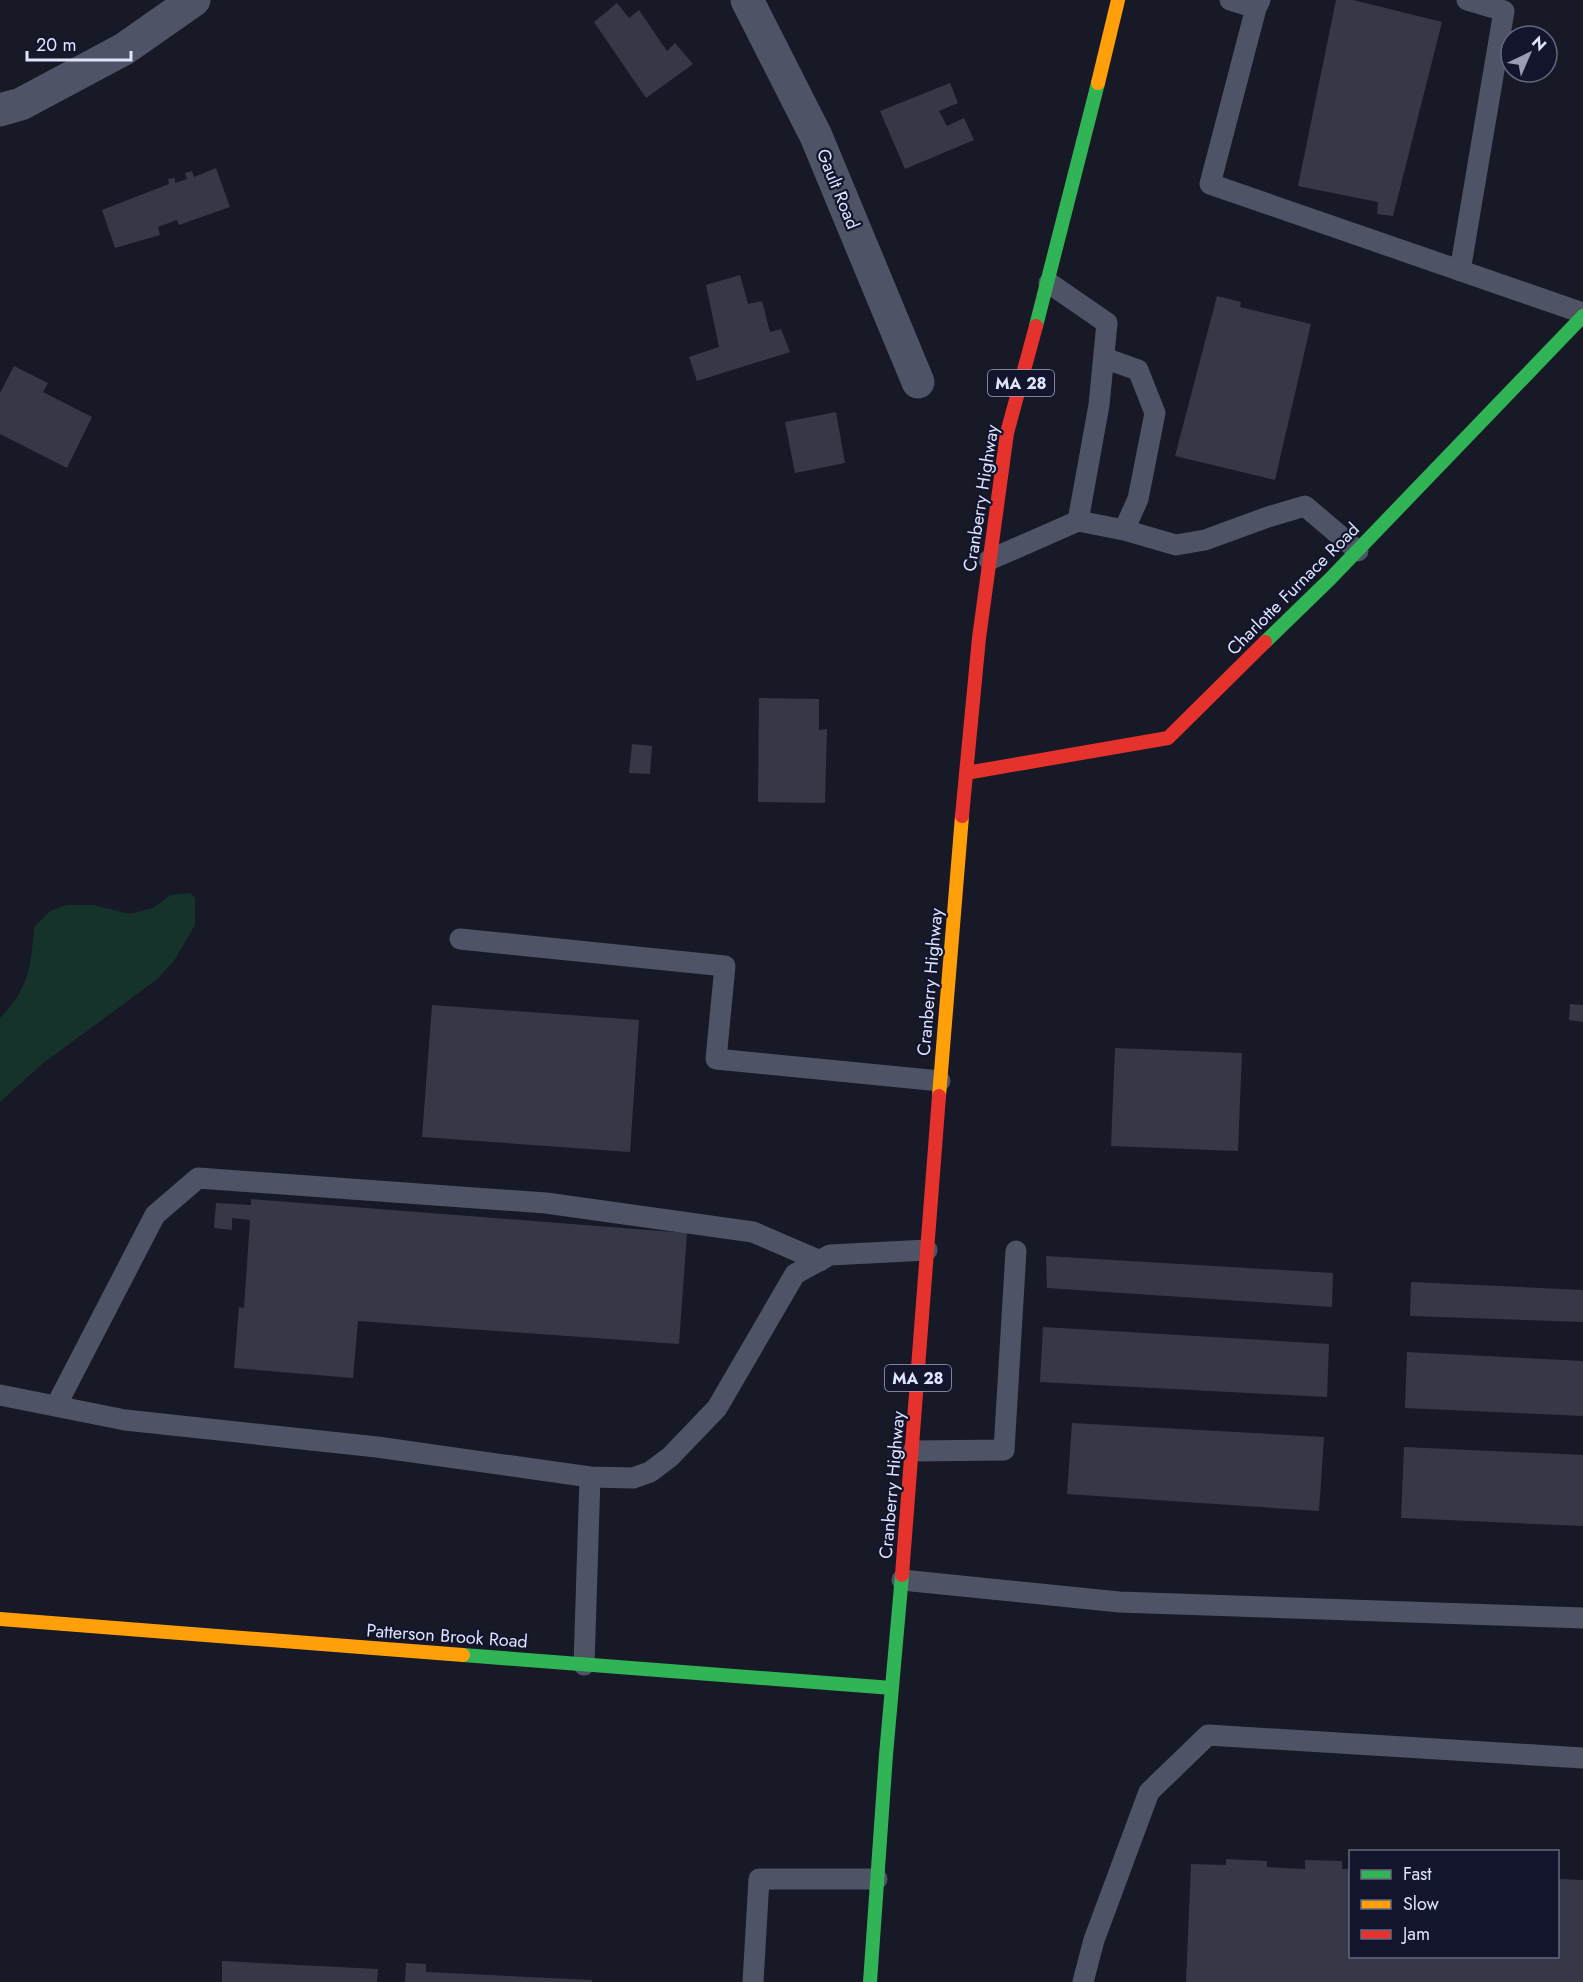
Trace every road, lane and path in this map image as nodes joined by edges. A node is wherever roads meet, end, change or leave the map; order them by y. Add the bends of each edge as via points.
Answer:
1 (194, 0) edge
2 (747, 0) edge
3 (1119, 0) edge
4 (1230, 0) edge
5 (1467, 0) edge
6 (1258, 4) edge
7 (0, 110) edge
8 (1460, 271) junction
9 (1049, 283) junction
10 (1583, 314) edge
11 (1104, 357) junction
12 (918, 382) dead end
13 (1078, 521) junction
14 (1124, 530) junction
15 (1358, 551) junction
16 (989, 560) junction
17 (966, 773) junction
18 (460, 939) dead end
19 (940, 1081) junction
20 (927, 1250) junction
21 (1016, 1251) dead end
22 (820, 1261) junction
23 (0, 1395) edge
24 (56, 1406) junction
25 (914, 1451) junction
26 (590, 1477) junction
27 (902, 1580) junction
28 (1583, 1618) edge
29 (0, 1619) edge
30 (584, 1665) junction
31 (892, 1688) junction
32 (1583, 1758) edge
33 (877, 1879) junction
34 (753, 1982) edge
35 (870, 1982) edge
36 (1083, 1982) edge

1 - 7 street via 123,50 21,105
2 - 12 street, Gault Road via 816,136
3 - 9 main road, Cranberry Highway / MA 28
4 - 6 lane
5 - 8 lane via 1504,11
6 - 8 lane via 1210,184
8 - 10 lane
9 - 11 lane via 1107,323
9 - 16 main road, Cranberry Highway / MA 28 via 1007,433
10 - 15 main road, Charlotte Furnace Road
11 - 13 lane
11 - 14 lane via 1138,370 1155,413 1138,499
13 - 14 lane
13 - 16 lane
14 - 15 lane via 1176,545 1205,540 1305,506
15 - 17 main road, Charlotte Furnace Road via 1168,738
16 - 17 main road, Cranberry Highway / MA 28
17 - 19 main road, Cranberry Highway / MA 28
18 - 19 lane via 725,966 716,1059
19 - 20 main road, Cranberry Highway / MA 28
20 - 22 lane via 830,1255
20 - 25 main road, Cranberry Highway / MA 28
21 - 25 lane via 1004,1450
22 - 24 lane via 753,1232 546,1203 198,1178 155,1215
22 - 26 lane via 795,1274 717,1408 670,1457 650,1472 633,1478
23 - 24 lane
24 - 26 lane via 125,1420 377,1447
25 - 27 main road, Cranberry Highway / MA 28
26 - 30 lane
27 - 28 lane via 1119,1602
27 - 31 main road, Cranberry Highway / MA 28
29 - 30 main road, Patterson Brook Road
30 - 31 main road, Patterson Brook Road
31 - 33 main road, Cranberry Highway / MA 28
32 - 36 lane via 1208,1735 1149,1792 1094,1940
33 - 34 lane via 759,1879
33 - 35 main road, Cranberry Highway / MA 28

